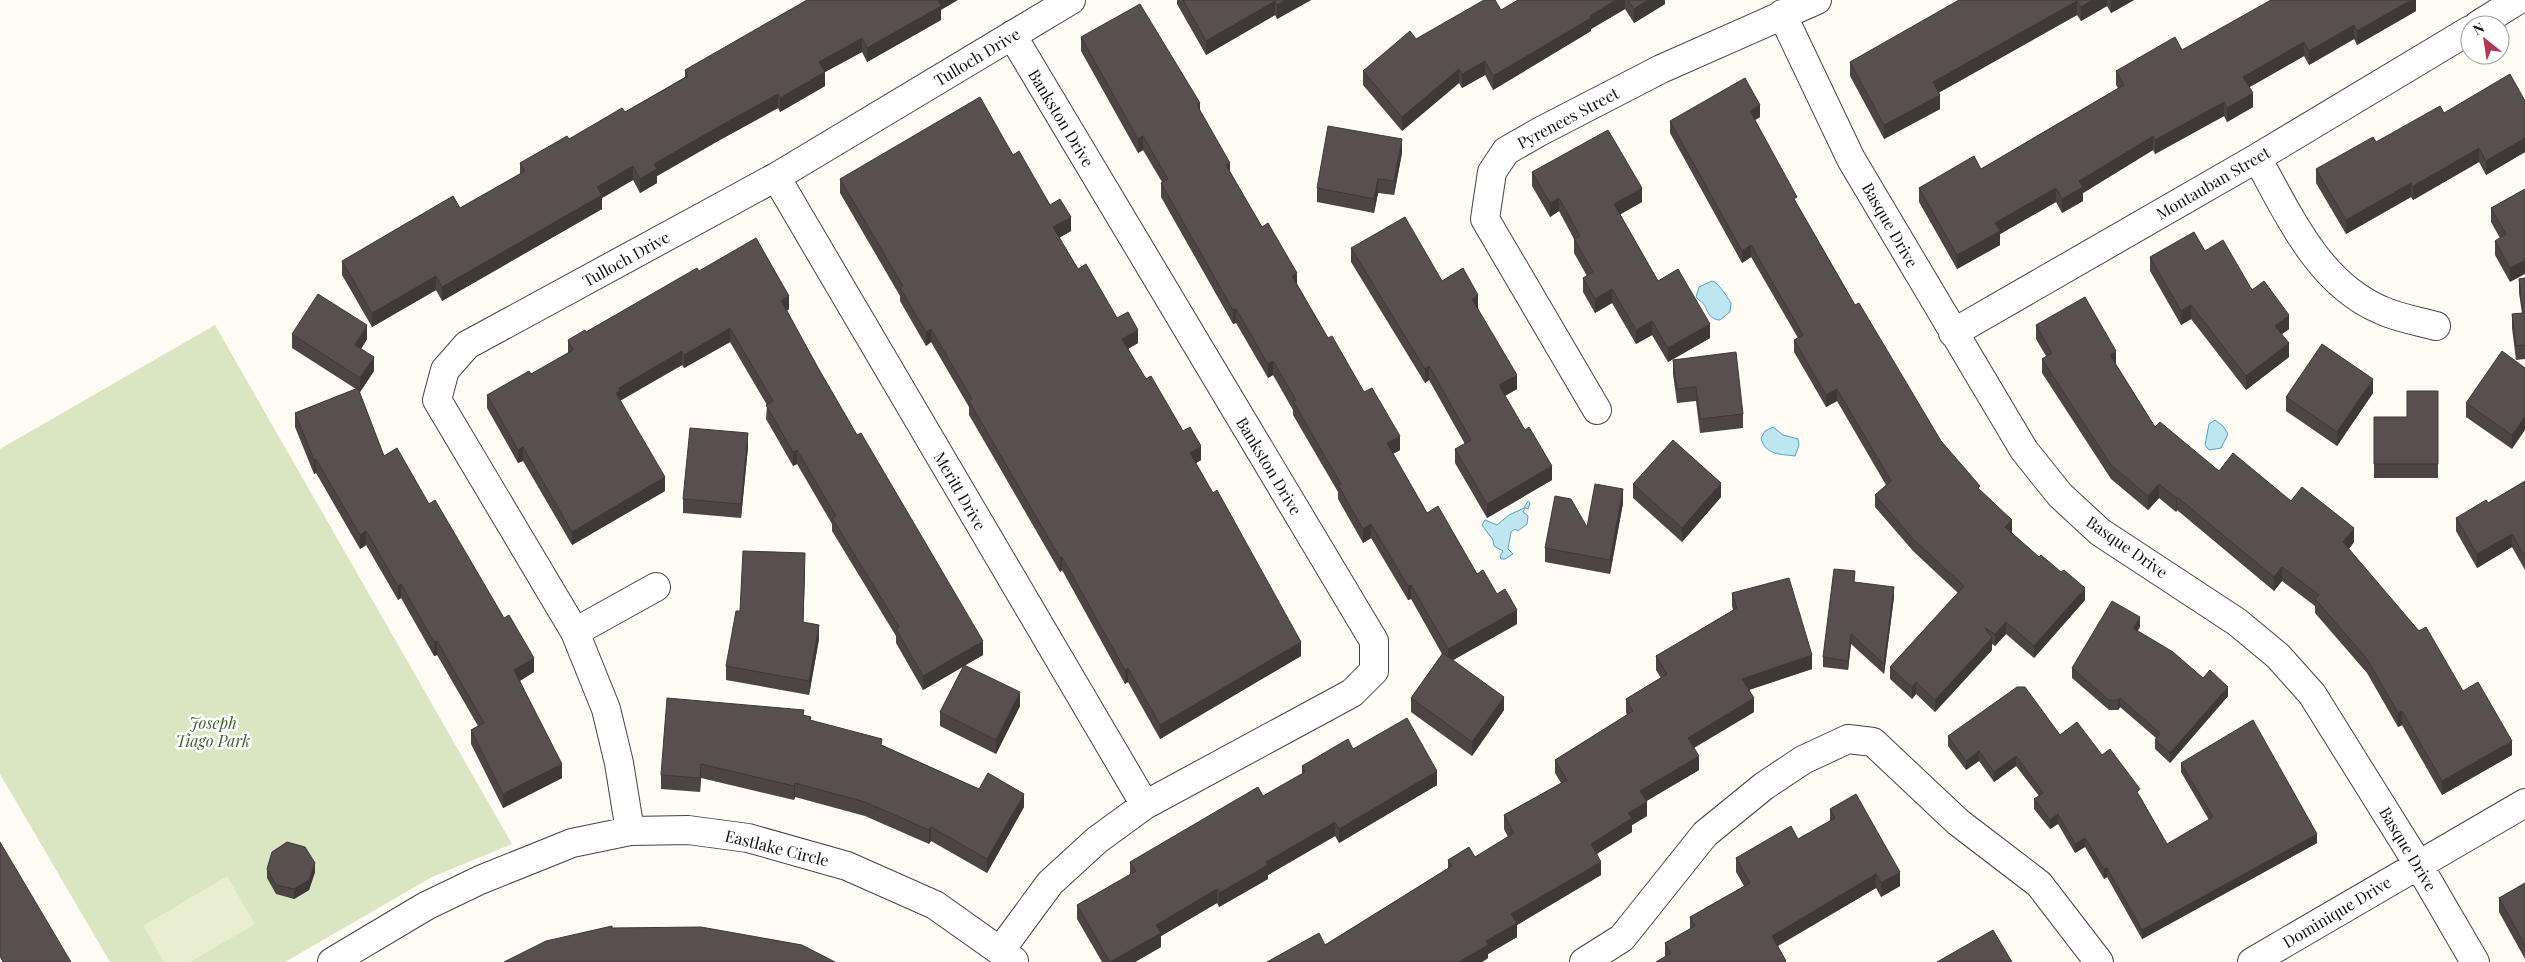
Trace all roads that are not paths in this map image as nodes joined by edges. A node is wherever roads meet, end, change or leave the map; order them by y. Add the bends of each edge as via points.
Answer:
1 (1071, 0) edge
2 (1817, 0) edge
3 (2517, 5) edge
4 (1782, 14) junction
5 (2498, 15) edge
6 (1012, 36) junction
7 (2460, 36) edge
8 (2257, 158) junction
9 (776, 177) junction
10 (2436, 326) dead end
11 (1953, 333) junction
12 (1597, 410) dead end
13 (656, 587) dead end
14 (575, 632) junction
15 (2525, 803) edge
16 (1145, 805) junction
17 (630, 831) junction
18 (2418, 864) junction
19 (1007, 956) edge
20 (332, 962) edge
21 (1584, 962) edge
22 (2099, 962) edge
23 (2252, 962) edge
24 (2475, 962) edge

1 - 6 street, Tulloch Drive
2 - 4 street, Pyrenees Street
3 - 5 street
4 - 11 street, Basque Drive via 1851,159
4 - 12 street, Pyrenees Street via 1661,69 1541,131 1506,151 1492,172 1485,219
6 - 9 street, Tulloch Drive
6 - 16 street, Bankston Drive via 1374,641 1374,671 1352,693
7 - 8 street, Montauban Street
8 - 10 street via 2317,260 2342,287 2381,310
8 - 11 street, Montauban Street
9 - 14 street, Tulloch Drive via 467,345 445,370 437,400
9 - 16 street, Meritt Drive
11 - 18 street, Basque Drive via 2024,450 2060,495 2100,532 2237,622 2278,656 2312,694
13 - 14 street
14 - 17 street, Tulloch Drive via 606,709
15 - 18 street, Dominique Drive
16 - 19 street, Bankston Drive via 1097,840 1050,883
17 - 19 street, Eastlake Circle via 688,830 748,838 847,866 935,905
17 - 20 street, Eastlake Circle via 572,843 480,880 426,906
18 - 23 street, Dominique Drive
18 - 24 street, Basque Drive
21 - 22 street via 1622,938 1705,834 1764,786 1803,760 1848,739 1873,742 1958,822 2039,884

